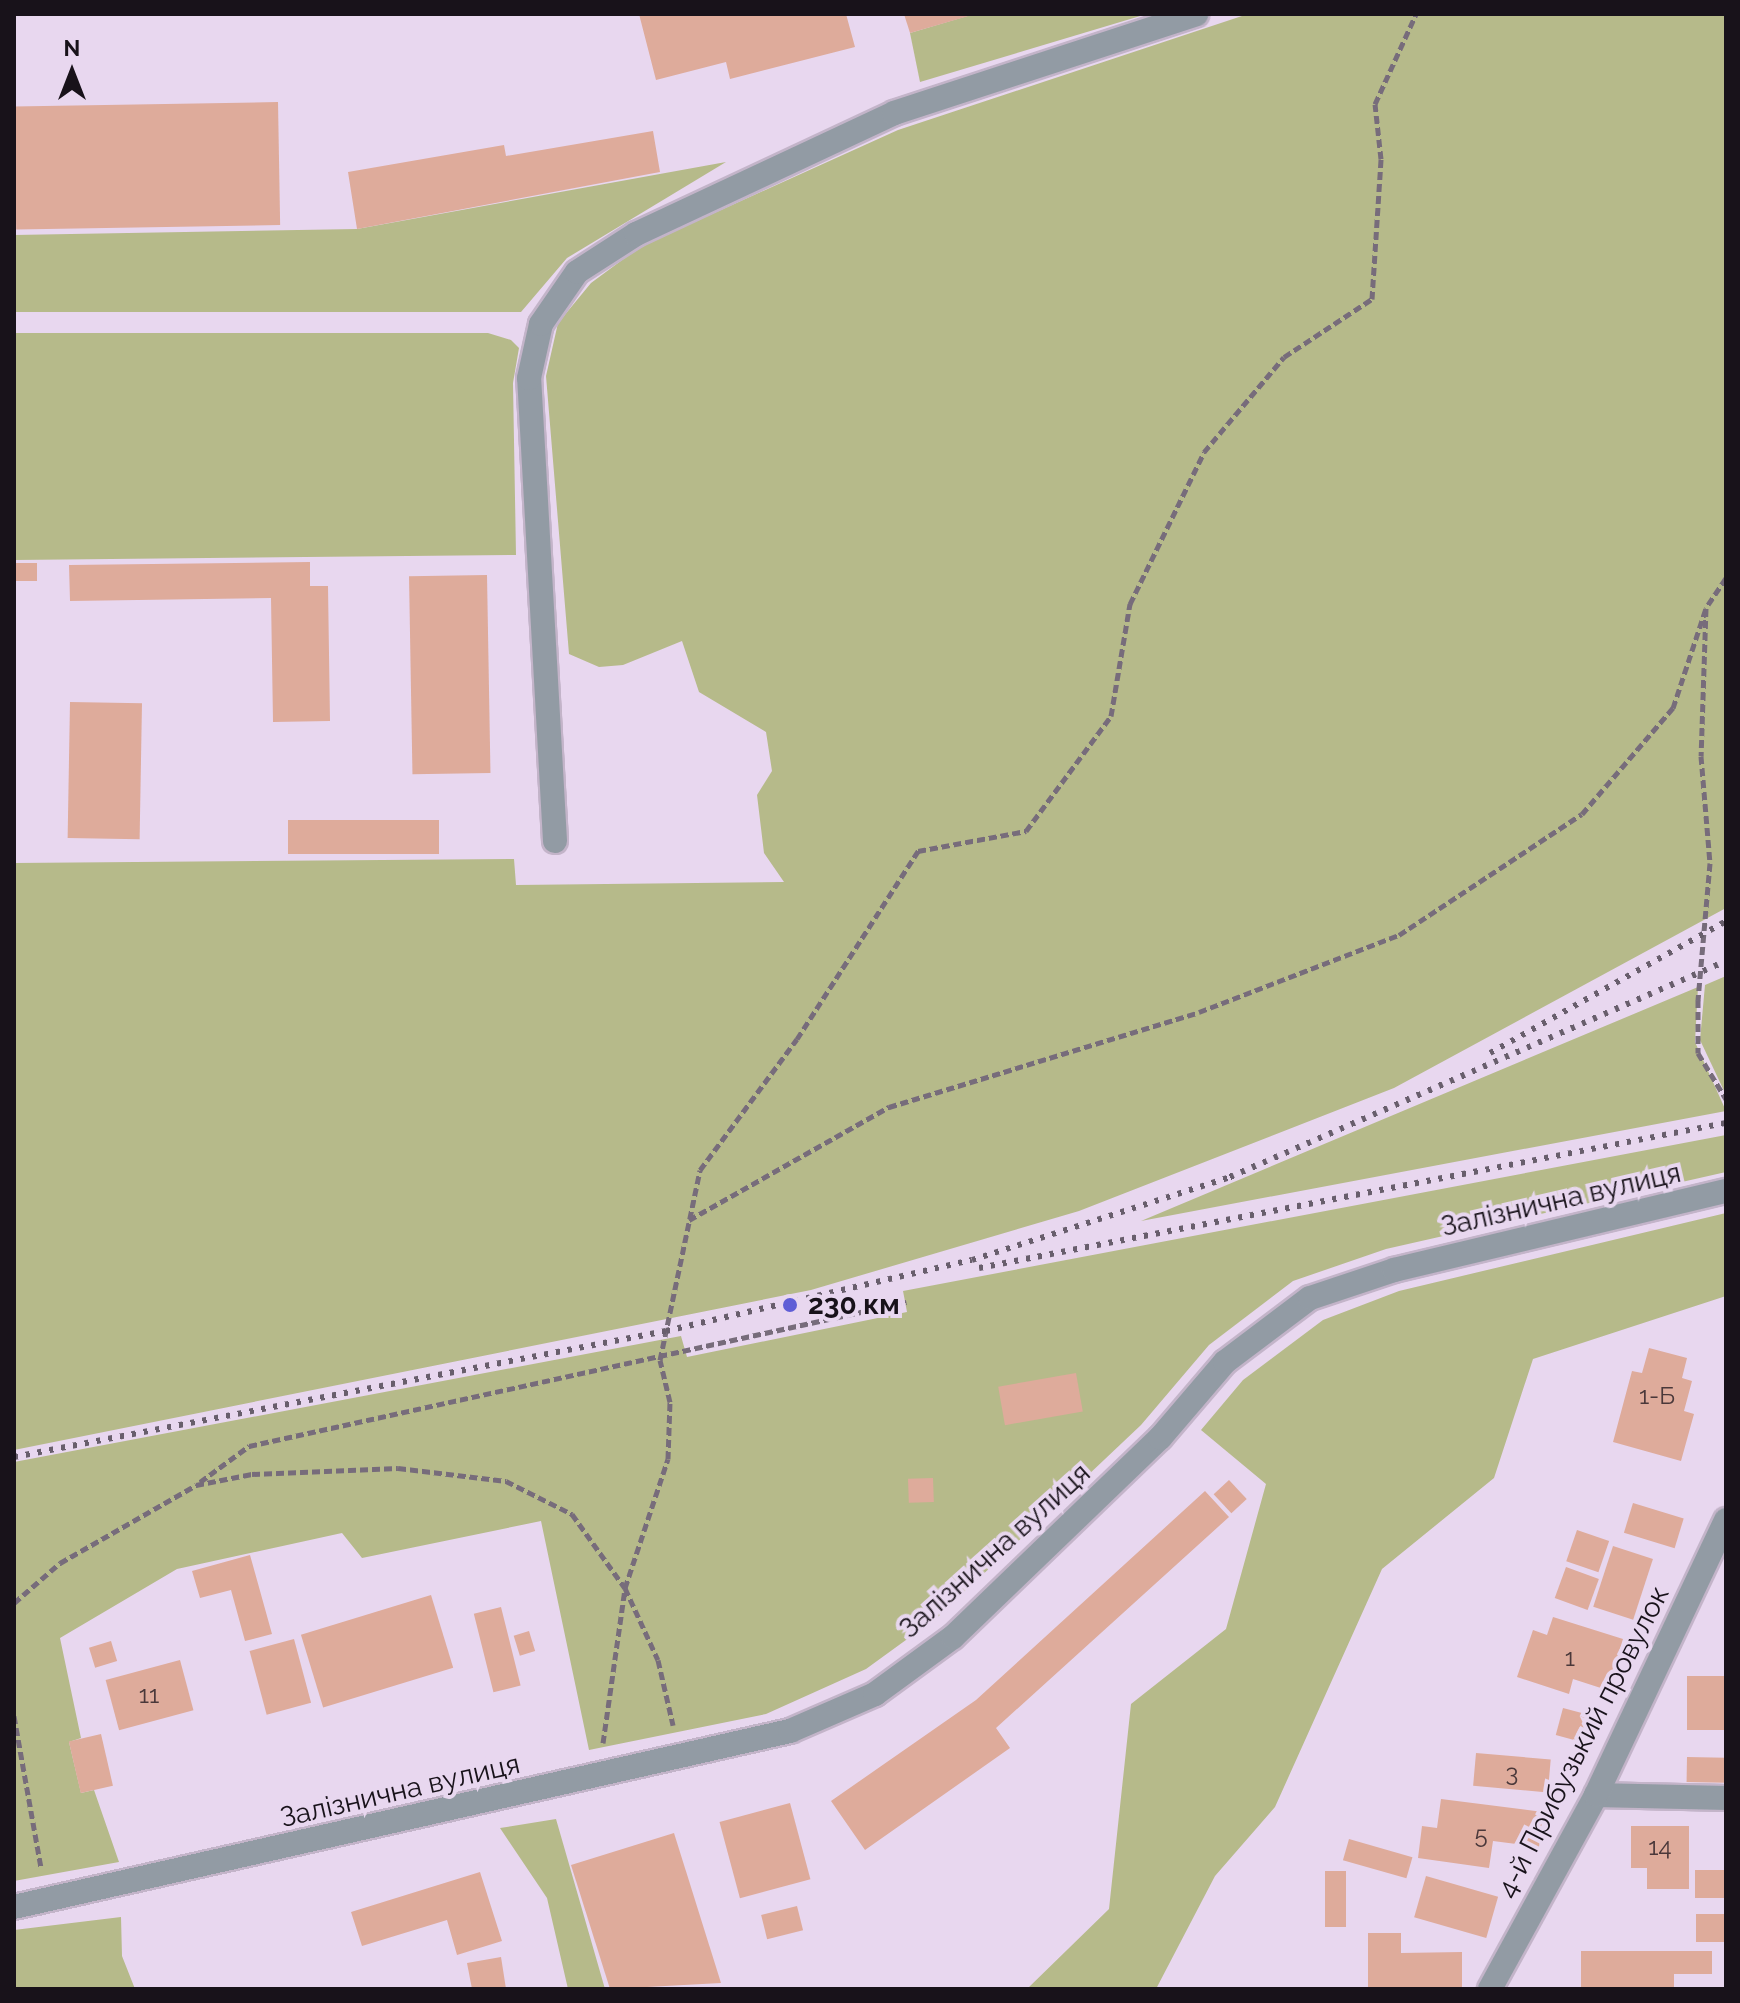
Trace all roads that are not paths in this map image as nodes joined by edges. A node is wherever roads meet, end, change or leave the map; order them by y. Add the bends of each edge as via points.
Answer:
1 (1196, 14) edge
2 (555, 841) dead end
3 (1726, 1191) edge
4 (1726, 1520) edge
5 (1596, 1795) junction
6 (1726, 1798) edge
7 (14, 1907) edge
8 (1490, 1989) edge

1 - 2 street via 894,113 636,234 577,272 541,324 529,378
3 - 7 street, Залізнична вулиця via 1394,1270 1310,1298 1225,1362 1160,1438 920,1661 875,1694 790,1731
4 - 5 street, 4-й Прибузький провулок
5 - 6 street
5 - 8 street, 4-й Прибузький провулок

